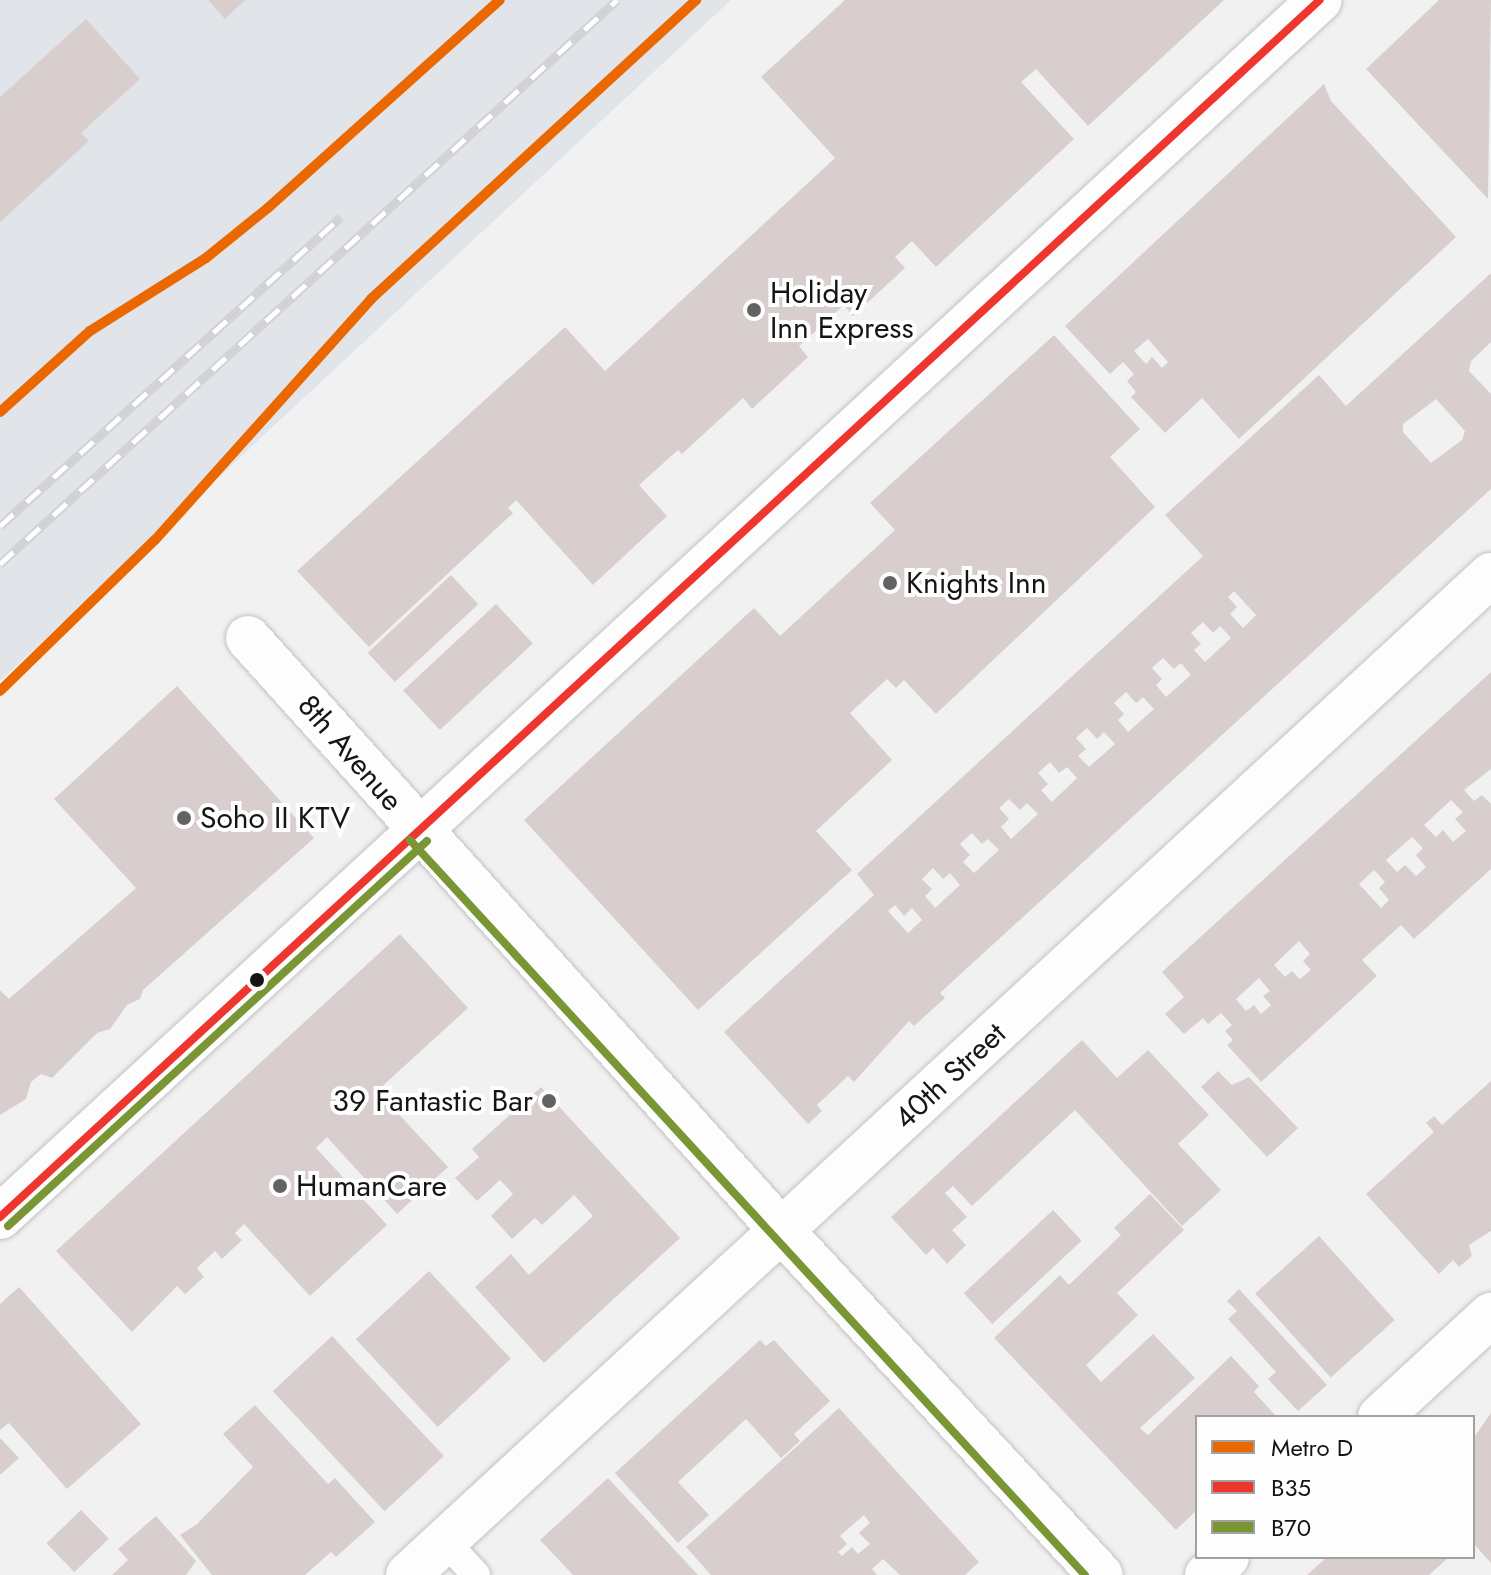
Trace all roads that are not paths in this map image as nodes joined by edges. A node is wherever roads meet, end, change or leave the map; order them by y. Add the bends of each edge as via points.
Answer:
1 (1320, 0) edge
2 (1491, 575) edge
3 (248, 638) dead end
4 (419, 832) junction
5 (0, 1217) edge
6 (782, 1231) junction
7 (1491, 1315) edge
8 (1382, 1415) edge
9 (445, 1541) junction
10 (1225, 1559) edge
11 (408, 1575) edge
12 (476, 1575) edge
13 (1101, 1575) edge
14 (1207, 1575) edge

1 - 4 street
2 - 6 street, 40th Street
3 - 4 street, 8th Avenue
4 - 5 street
4 - 6 street, 8th Avenue
6 - 9 street, 40th Street
6 - 13 street, 8th Avenue
7 - 8 street
9 - 11 street, 40th Street
9 - 12 lane
10 - 14 street

